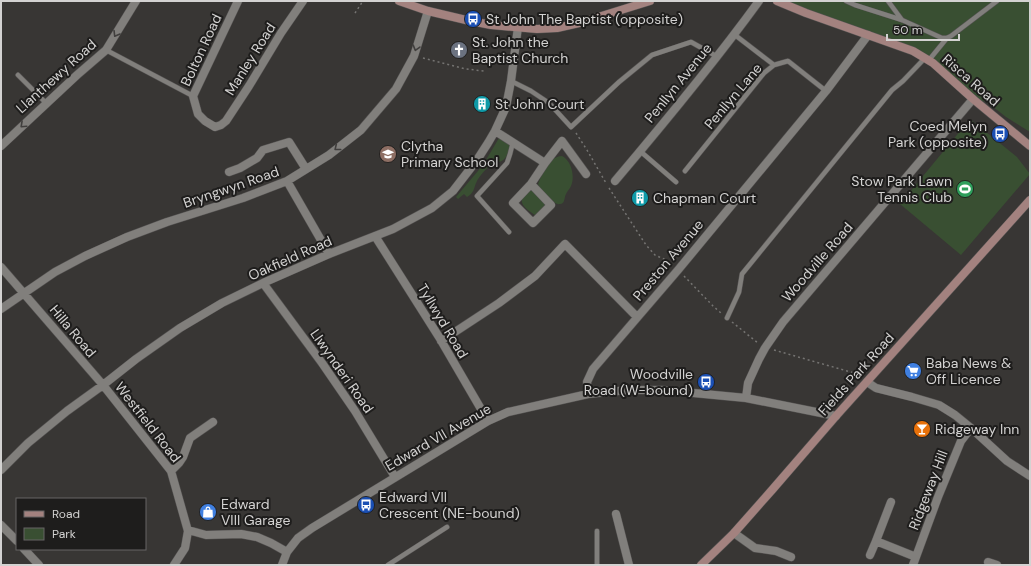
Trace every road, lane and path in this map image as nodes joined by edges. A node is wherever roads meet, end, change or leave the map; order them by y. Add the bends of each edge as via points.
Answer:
1 (136, 1) edge
2 (238, 1) edge
3 (303, 1) edge
4 (363, 1) edge
5 (399, 1) edge
6 (650, 1) edge
7 (759, 1) edge
8 (778, 1) edge
9 (846, 1) edge
10 (888, 1) edge
11 (997, 1) edge
12 (634, 4) edge
13 (428, 11) junction
14 (356, 13) dead end
15 (902, 20) junction
16 (518, 28) junction
17 (735, 35) junction
18 (868, 35) junction
19 (947, 38) junction
20 (106, 50) junction
21 (414, 56) junction
22 (716, 56) junction
23 (927, 59) junction
24 (774, 65) junction
25 (484, 72) dead end
26 (18, 75) dead end
27 (511, 81) junction
28 (826, 91) junction
29 (193, 96) junction
30 (973, 99) junction
31 (46, 103) junction
32 (215, 127) joint
33 (571, 127) junction
34 (495, 131) junction
35 (514, 142) junction
36 (1, 146) edge
37 (1030, 146) edge
38 (640, 151) junction
39 (545, 163) junction
40 (306, 169) junction
41 (685, 171) dead end
42 (230, 172) dead end
43 (586, 174) dead end
44 (287, 181) junction
45 (615, 181) dead end
46 (676, 182) dead end
47 (531, 184) junction
48 (1030, 200) edge
49 (509, 232) dead end
50 (375, 236) junction
51 (329, 254) junction
52 (1, 267) edge
53 (678, 270) junction
54 (263, 283) junction
55 (24, 293) junction
56 (1, 309) edge
57 (637, 317) junction
58 (727, 318) junction
59 (441, 341) junction
60 (765, 348) junction
61 (869, 380) junction
62 (103, 385) junction
63 (588, 394) junction
64 (746, 398) junction
65 (836, 416) junction
66 (488, 421) junction
67 (213, 422) dead end
68 (971, 428) junction
69 (1, 470) edge
70 (171, 471) junction
71 (1030, 476) edge
72 (395, 477) junction
73 (891, 502) dead end
74 (616, 514) dead end
75 (1, 524) edge
76 (447, 527) dead end
77 (188, 530) junction
78 (597, 531) dead end
79 (734, 533) junction
80 (16, 540) edge
81 (876, 541) junction
82 (25, 550) edge
83 (288, 552) junction
84 (870, 555) dead end
85 (791, 557) dead end
86 (915, 561) edge
87 (708, 562) edge
88 (988, 562) dead end
89 (39, 565) edge
90 (174, 565) edge
91 (282, 565) edge
92 (388, 565) edge
93 (597, 565) edge
94 (629, 565) edge
95 (701, 565) edge
96 (997, 565) edge

1 -> 20 street, Llanthewy Road
2 - 29 street, Bolton Road
3 - 32 street, Manley Road via 226,121
4 - 14 path
5 - 13 main road
6 - 12 main road
7 - 17 street, Penllyn Avenue
8 - 18 main road, Risca Road
9 - 15 lane
10 - 15 lane
11 - 19 lane
12 - 16 main road via 557,28
13 - 16 main road via 484,24
13 -> 21 street, Bryngwyn Road
15 - 19 lane
16 - 27 street, Oakfield Road
17 - 22 street, Penllyn Avenue
17 - 24 lane
18 - 23 main road, Risca Road via 913,51
18 - 28 street, Preston Avenue
19 - 23 lane
20 - 29 lane
20 - 31 street, Llanthewy Road
21 - 25 path
21 -> 40 street, Bryngwyn Road via 396,89 361,130
22 - 33 lane via 692,42 652,55
22 - 38 street, Penllyn Avenue
23 - 30 main road, Risca Road
23 - 58 lane via 892,90 742,274 739,292
24 - 28 lane, Penllyn Lane via 788,61
24 - 41 lane, Penllyn Lane via 764,73
26 - 31 lane
27 - 33 lane via 549,103
27 - 34 street, Oakfield Road via 506,107
28 - 53 street, Preston Avenue
29 - 32 street, Bolton Road via 198,114
30 - 37 main road, Risca Road
30 - 60 street, Woodville Road via 783,322
31 -> 36 street, Llanthewy Road
33 - 53 path via 646,245 655,255
34 - 35 street
34 - 50 street, Oakfield Road via 453,191 432,208 394,229
35 - 39 street
35 - 49 lane via 507,163 477,196
38 - 45 street, Penllyn Avenue
38 - 46 lane
39 - 43 street via 562,141
39 - 47 street
40 - 42 street via 289,142 263,150 257,158
40 - 44 street, Bryngwyn Road
44 - 51 street
44 - 55 street, Bryngwyn Road via 127,237 55,272
47 - 47 street via 513,203 533,223 551,205
48 - 61 main road, Fields Park Road
50 - 51 street, Oakfield Road
50 - 59 street, Tyllwyd Road
51 - 54 street, Oakfield Road
52 - 55 street, Hilla Road
53 - 57 street, Preston Avenue
53 - 58 path
54 - 62 street, Oakfield Road via 180,328
54 - 72 street, Llwynderi Road via 322,363
55 - 56 street, Bryngwyn Road
55 - 62 street, Hilla Road
57 - 59 street via 565,244 535,276
57 - 63 street, Preston Avenue via 593,369 586,382
58 - 60 path
59 - 66 street, Tyllwyd Road
60 - 61 path
60 - 64 street, Woodville Road via 748,383
61 - 65 main road, Fields Park Road
61 - 68 street via 876,388 939,405
62 - 69 street, Oakfield Road via 28,443
62 - 70 street, Westfield Road
63 - 64 street, Edward VII Avenue via 662,390
63 - 66 street, Edward VII Avenue via 508,412
64 - 65 street, Edward VII Avenue
65 - 79 main road, Fields Park Road
66 - 72 street, Edward VII Avenue
67 - 70 street via 190,438 183,457
68 - 71 street via 1007,461
68 - 86 street, Ridgeway Hill via 961,441
70 - 77 street, Westfield Road
72 - 83 street, Edward VII Avenue via 312,528 298,538
73 - 81 street
74 - 94 street
75 - 80 street
76 - 92 lane
77 - 83 street via 206,535 257,536
77 - 90 street, Westfield Road via 185,548
78 - 93 lane
79 - 85 street via 755,548 776,551
79 - 87 main road, Fields Park Road
81 - 84 street
81 - 86 street
82 - 89 street
83 - 91 street, Edward VII Avenue
87 - 95 main road, Fields Park Road
88 - 96 street

